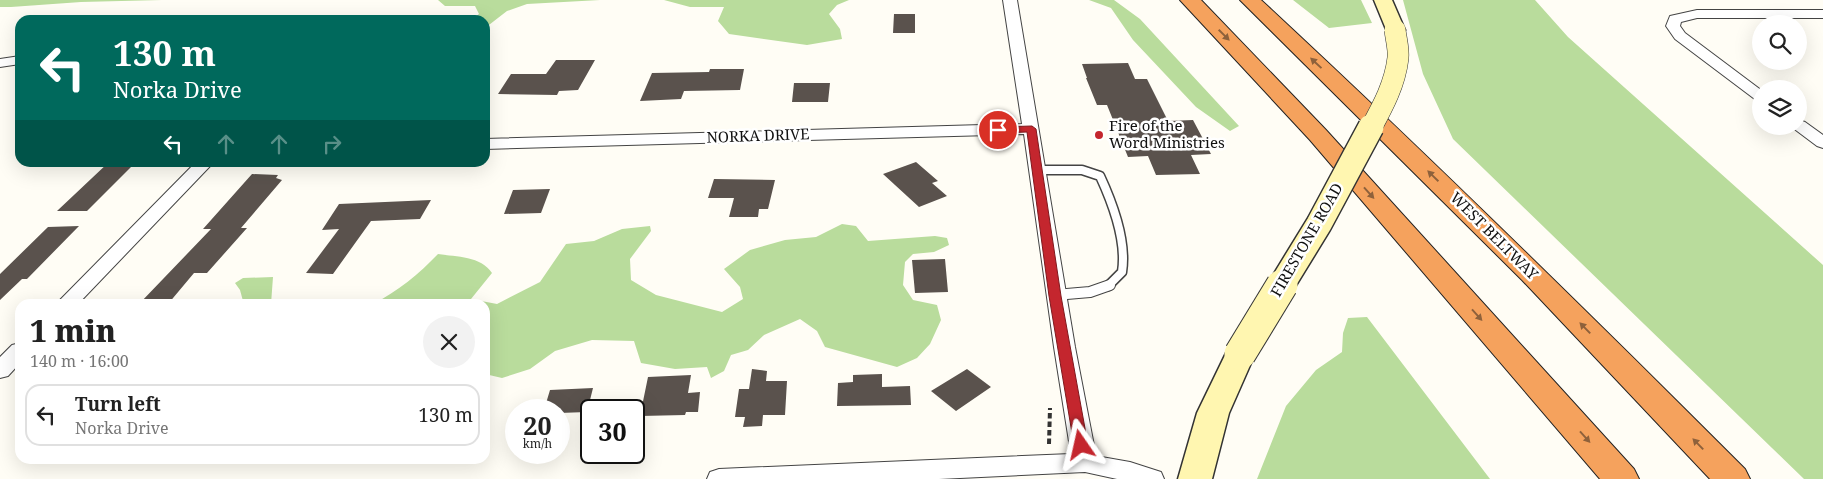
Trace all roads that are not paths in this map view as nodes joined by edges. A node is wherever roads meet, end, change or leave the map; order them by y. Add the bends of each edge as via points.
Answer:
1 (1010, 0) edge
2 (1190, 0) edge
3 (1250, 0) edge
4 (1383, 0) edge
5 (1823, 14) edge
6 (1675, 19) joint
7 (15, 61) edge
8 (0, 64) edge
9 (1752, 90) edge
10 (1807, 128) edge
11 (1032, 129) junction
12 (1823, 130) edge
13 (1807, 131) edge
14 (490, 144) edge
15 (1823, 144) edge
16 (201, 167) edge
17 (1037, 170) junction
18 (1055, 296) junction
19 (71, 299) edge
20 (15, 355) edge
21 (0, 370) edge
22 (1085, 463) junction
23 (719, 479) edge
24 (1152, 479) edge
25 (1195, 479) edge
26 (1621, 479) edge
27 (1732, 479) edge

1 - 11 street
2 -> 26 highway via 1318,135
27 -> 3 highway, WEST BELTWAY via 1525,266
4 - 25 street, FIRESTONE ROAD, bridge via 1395,30 1398,56 1384,104 1319,224 1240,354 1213,413
5 - 6 street via 1697,14
6 - 9 street via 1673,26 1680,36
7 - 8 street
10 - 12 street
11 - 14 street, NORKA DRIVE
11 - 17 street
13 - 15 street
16 - 19 street
17 - 18 street
17 - 18 lane via 1082,170 1100,176 1124,251 1122,273 1108,286
18 - 22 street
20 - 21 street
22 - 23 street
22 - 24 street

